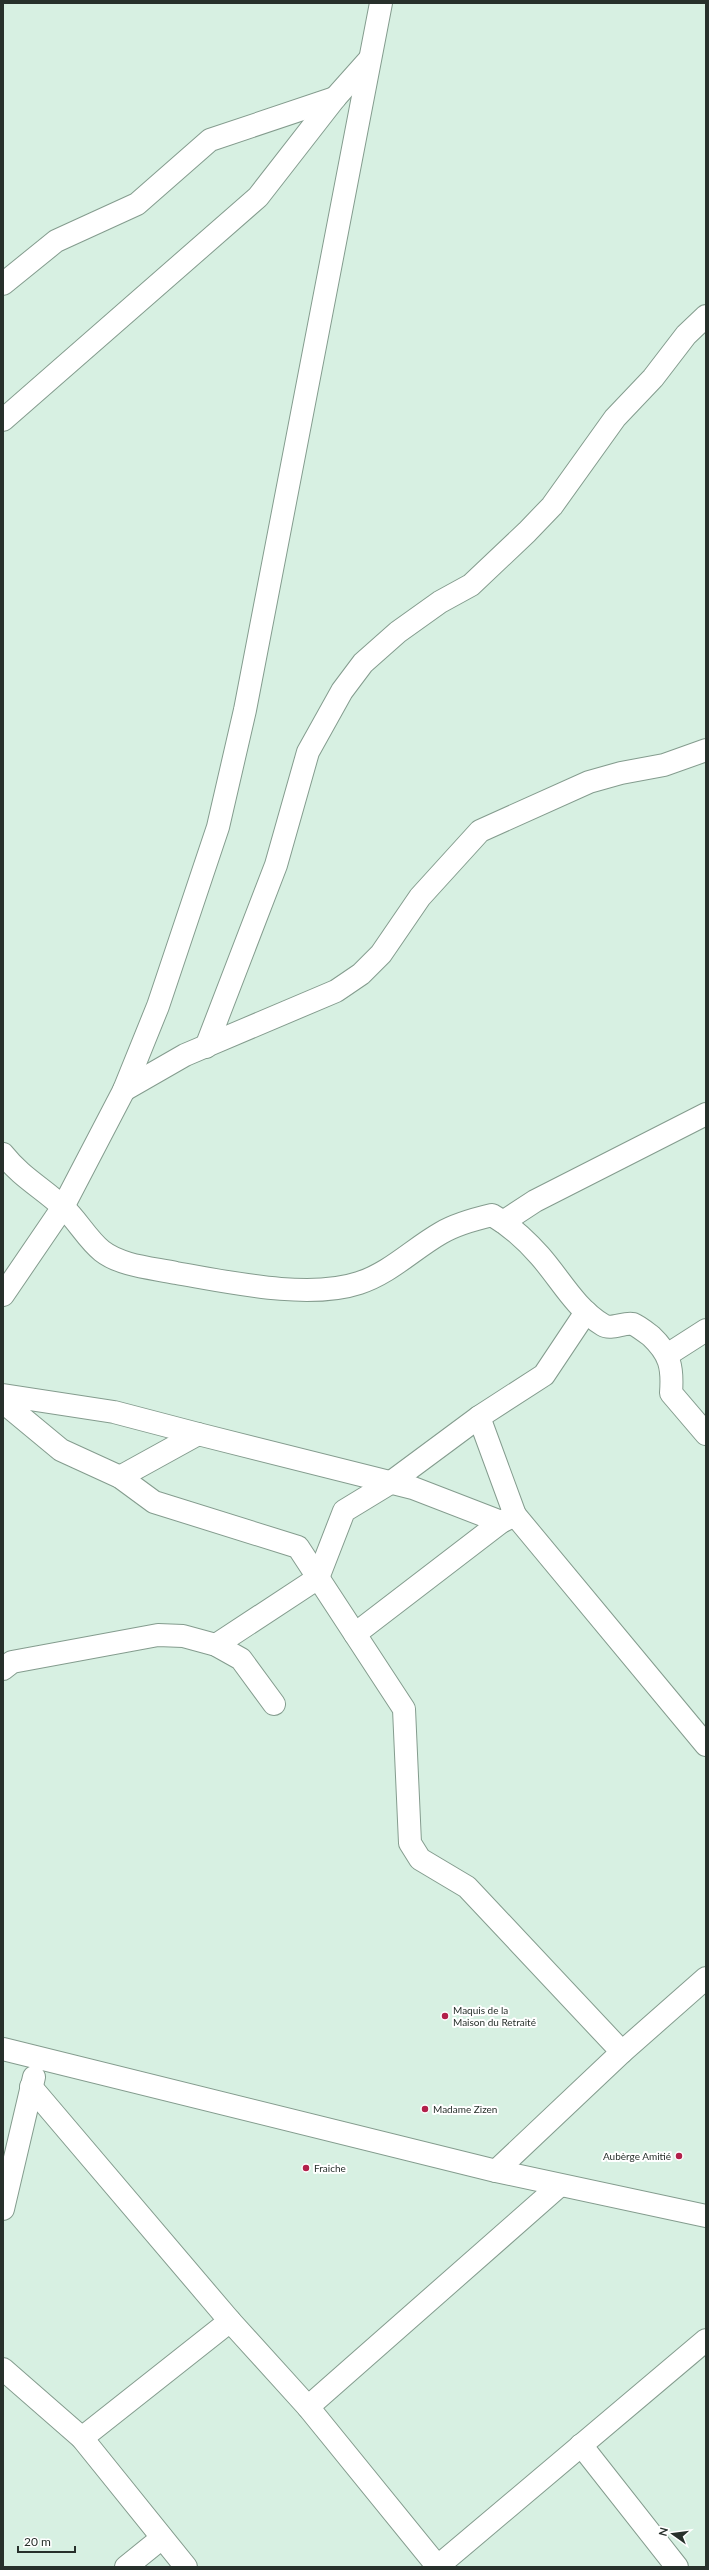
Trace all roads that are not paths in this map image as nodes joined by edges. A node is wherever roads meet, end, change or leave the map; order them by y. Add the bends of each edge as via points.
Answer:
1 (380, 3) edge
2 (368, 60) junction
3 (335, 98) junction
4 (3, 284) edge
5 (706, 316) edge
6 (8, 408) edge
7 (706, 750) edge
8 (206, 1047) junction
9 (124, 1090) junction
10 (706, 1114) edge
11 (3, 1154) edge
12 (63, 1207) junction
13 (503, 1222) junction
14 (3, 1295) edge
15 (586, 1312) junction
16 (706, 1330) edge
17 (667, 1355) junction
18 (3, 1395) edge
19 (3, 1402) edge
20 (479, 1417) junction
21 (198, 1434) junction
22 (706, 1434) edge
23 (120, 1477) junction
24 (390, 1483) junction
25 (508, 1518) junction
26 (318, 1578) junction
27 (355, 1634) junction
28 (216, 1645) junction
29 (3, 1669) edge
30 (274, 1704) dead end
31 (706, 1745) edge
32 (706, 1978) edge
33 (3, 2049) edge
34 (622, 2052) junction
35 (38, 2059) junction
36 (31, 2087) junction
37 (496, 2171) junction
38 (559, 2186) junction
39 (3, 2209) edge
40 (706, 2216) edge
41 (230, 2321) junction
42 (706, 2340) edge
43 (3, 2369) edge
44 (308, 2407) junction
45 (82, 2438) junction
46 (581, 2445) junction
47 (162, 2538) junction
48 (126, 2567) edge
49 (186, 2567) edge
50 (438, 2567) edge
51 (677, 2567) edge

1 - 2 street
2 - 3 street
2 - 9 street via 245,710 218,827 158,1006
3 - 4 street via 210,140 138,204 56,242
3 - 6 street via 258,197
5 - 8 street via 686,334 653,378 615,418 552,506 527,532 471,585 440,602 398,632 363,663 342,691 308,752 276,865
7 - 8 street via 664,765 589,782 480,831 420,897 381,954 361,974 336,991
8 - 9 street via 184,1055
9 - 12 street
10 - 13 street via 535,1201
11 - 12 street via 17,1172
12 - 13 street via 102,1251 121,1261 246,1285 310,1290 360,1283 406,1258 441,1233 473,1219 492,1215
12 - 14 street
13 - 15 street via 513,1228 540,1256
15 - 17 street via 605,1326 633,1324 650,1336
15 - 20 street via 544,1375
16 - 17 street
17 - 22 street via 673,1371 671,1393
18 - 21 street via 114,1412
19 - 23 street via 61,1450
20 - 24 street
20 - 25 street
21 - 23 street
21 - 24 street
23 - 26 street via 154,1502 298,1547
24 - 25 street
24 - 26 street via 344,1511
25 - 27 street
25 - 31 street
26 - 27 street
26 - 28 street
27 - 34 street via 404,1709 410,1843 416,1854 420,1859 467,1887
28 - 29 street via 183,1636 158,1635 12,1662
28 - 30 street via 241,1659
32 - 34 street
33 - 35 street
34 - 37 street
35 - 36 street
35 - 37 street
36 - 39 street
36 - 41 street
37 - 38 street
38 - 40 street
38 - 44 street
41 - 44 street
41 - 45 street
42 - 46 street
43 - 45 street
44 - 50 street
45 - 47 street
46 - 50 street
46 - 51 street
47 - 48 street
47 - 49 street

